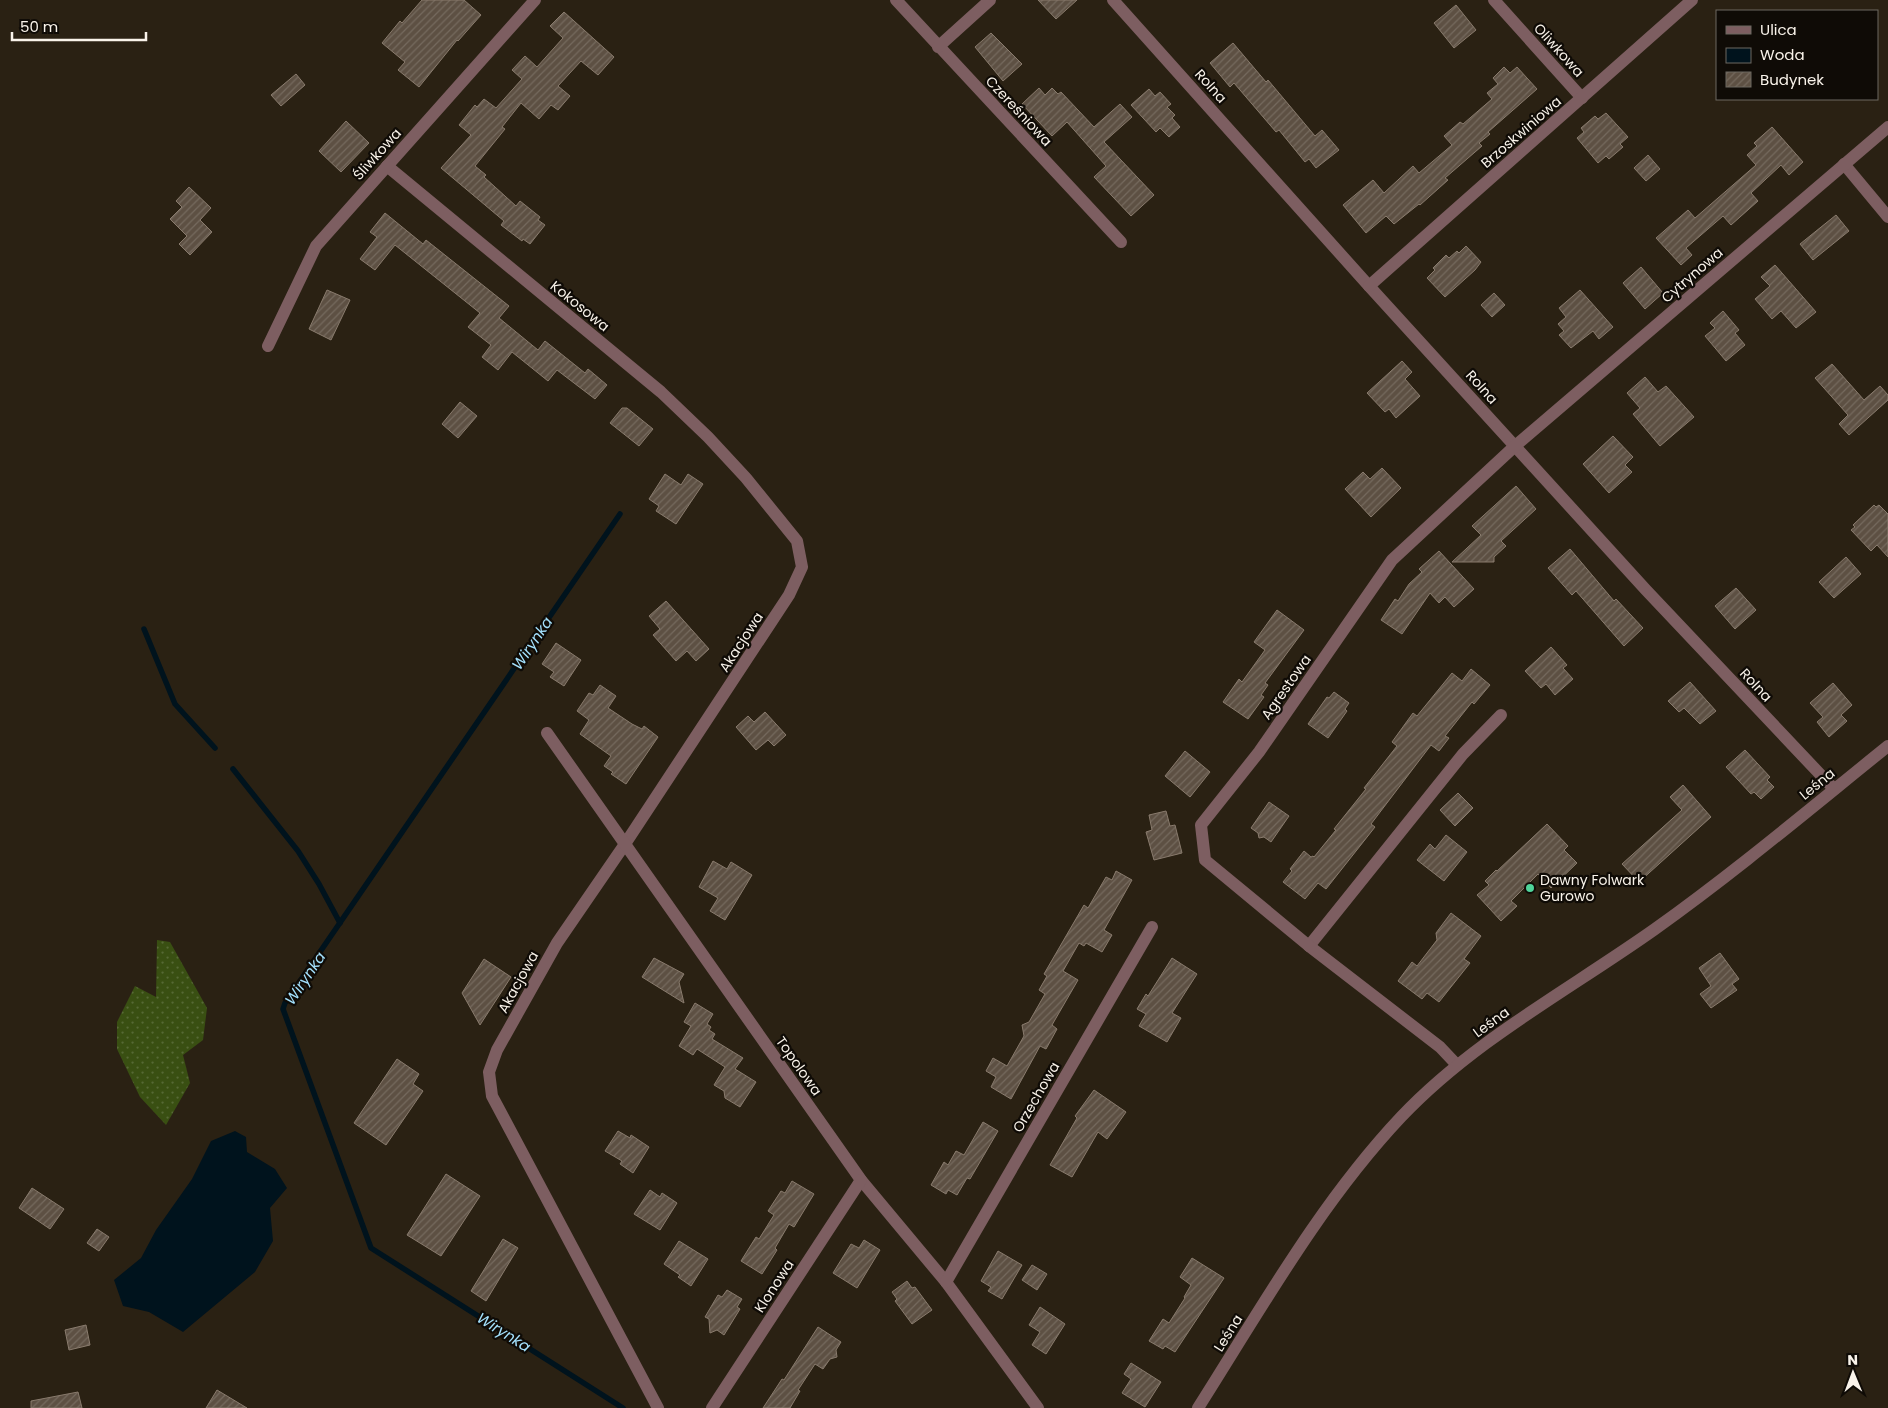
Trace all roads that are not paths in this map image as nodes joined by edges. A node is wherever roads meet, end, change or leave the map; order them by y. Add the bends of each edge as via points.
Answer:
1 (535, 0) edge
2 (896, 0) edge
3 (990, 0) edge
4 (1113, 0) edge
5 (1494, 0) edge
6 (1692, 0) edge
7 (938, 47) junction
8 (1582, 98) junction
9 (1888, 127) edge
10 (1844, 164) junction
11 (386, 166) junction
12 (1888, 217) edge
13 (1121, 242) dead end
14 (1369, 286) junction
15 (268, 346) dead end
16 (1515, 446) junction
17 (789, 595) joint
18 (1501, 715) dead end
19 (547, 733) dead end
20 (1888, 746) edge
21 (1834, 789) junction
22 (625, 844) junction
23 (1152, 927) dead end
24 (1310, 946) junction
25 (1458, 1065) junction
26 (861, 1180) junction
27 (946, 1282) junction
28 (658, 1408) edge
29 (712, 1408) edge
30 (1038, 1408) edge
31 (1198, 1408) edge

1 - 11 street, Śliwkowa
2 - 7 street, Czereśniowa
3 - 7 street
4 - 14 street, Rolna
5 - 8 street, Oliwkowa
6 - 8 street, Brzoskwiniowa
7 - 13 street, Czereśniowa
8 - 14 street, Brzoskwiniowa
9 - 10 street, Cytrynowa
10 - 12 street
10 - 16 street, Cytrynowa
11 - 15 street, Śliwkowa via 316,246
11 - 17 street, Kokosowa via 662,392 708,437 797,541 802,568
14 - 16 street, Rolna
16 - 21 street, Rolna
16 - 24 street, Agrestowa via 1392,560 1259,752 1201,825 1206,860
17 - 22 street, Akacjowa
18 - 24 street via 1463,754
19 - 22 street, Topolowa
20 - 21 street, Leśna
21 - 25 street, Leśna via 1704,893
22 - 26 street, Topolowa
22 - 28 street, Akacjowa via 556,943 497,1050 489,1072 492,1096
23 - 27 street, Orzechowa
24 - 25 street, Agrestowa via 1440,1047
25 - 31 street, Leśna via 1401,1116 1348,1179 1295,1255
26 - 27 street, Topolowa
26 - 29 street, Klonowa
27 - 30 street, Topolowa

